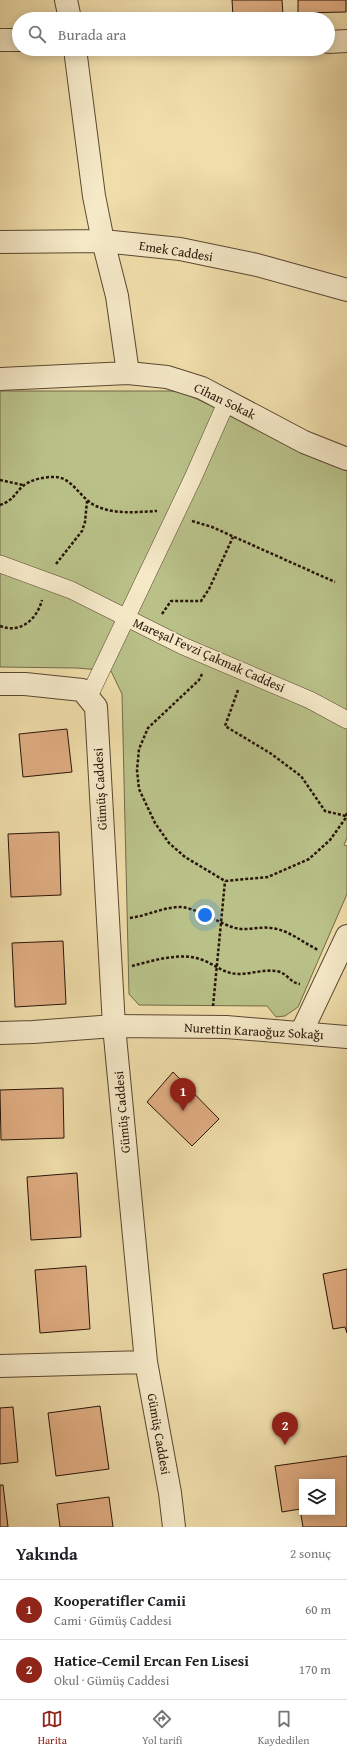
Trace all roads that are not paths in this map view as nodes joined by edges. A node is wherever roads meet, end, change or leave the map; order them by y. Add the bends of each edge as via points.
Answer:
1 (66, 0) edge
2 (69, 12) edge
3 (0, 40) edge
4 (12, 40) edge
5 (335, 42) edge
6 (347, 42) edge
7 (76, 56) edge
8 (103, 241) junction
9 (0, 242) edge
10 (347, 290) edge
11 (128, 373) junction
12 (0, 379) edge
13 (225, 405) junction
14 (347, 459) edge
15 (0, 564) edge
16 (126, 618) junction
17 (0, 684) edge
18 (88, 698) junction
19 (347, 720) edge
20 (347, 936) edge
21 (114, 1026) junction
22 (0, 1033) edge
23 (302, 1033) junction
24 (347, 1037) edge
25 (146, 1362) junction
26 (0, 1366) edge
27 (174, 1527) edge

1 - 2 street
3 - 4 street
5 - 6 street
7 - 8 street via 94,196
8 - 9 street, Emek Caddesi
8 - 10 street, Emek Caddesi via 180,249 257,265
8 - 11 street via 117,296
11 - 12 street, Cihan Sokak
11 - 13 street, Cihan Sokak via 167,377 202,388
13 - 14 street, Cihan Sokak
13 - 16 street
15 - 16 street via 71,590
16 - 18 street, Mareşal Fevzi Çakmak Caddesi
16 - 19 street, Mareşal Fevzi Çakmak Caddesi via 310,700
17 - 18 street via 82,690
18 - 21 street, Gümüş Caddesi via 96,707
20 - 23 street
21 - 22 street, Nurettin Karaoğuz Sokağı
21 - 23 street, Nurettin Karaoğuz Sokağı via 212,1027
21 - 25 street, Gümüş Caddesi
23 - 24 street, Nurettin Karaoğuz Sokağı
25 - 26 street
25 - 27 street, Gümüş Caddesi

